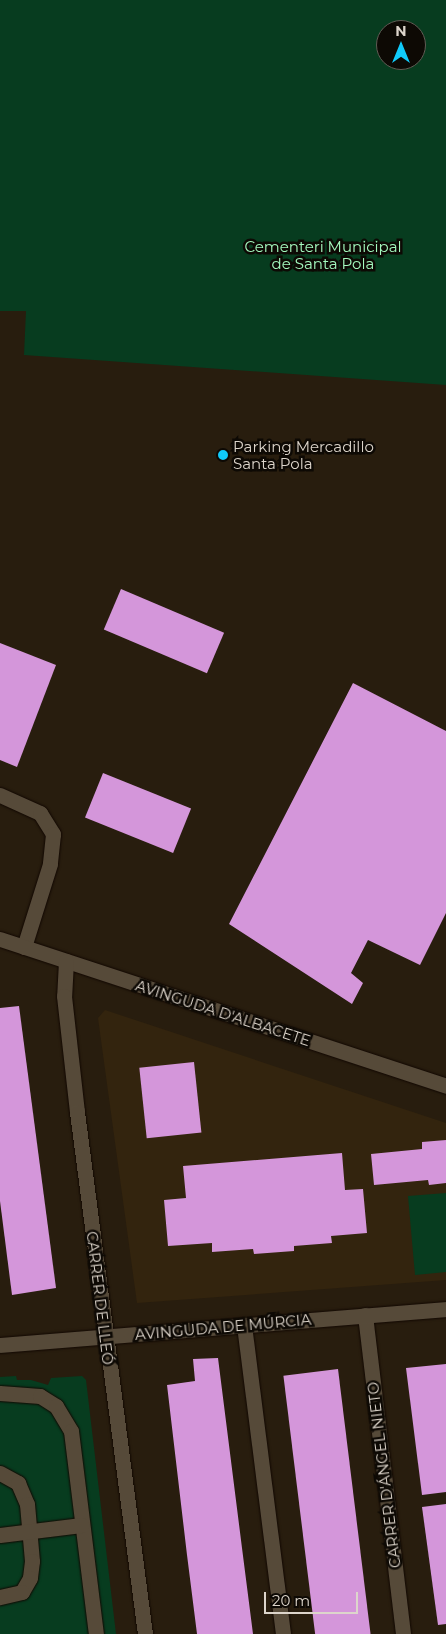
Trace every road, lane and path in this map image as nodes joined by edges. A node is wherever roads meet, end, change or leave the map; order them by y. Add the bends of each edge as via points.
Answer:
1 (0, 795) edge
2 (0, 939) edge
3 (24, 947) junction
4 (66, 961) junction
5 (446, 1086) edge
6 (446, 1309) edge
7 (365, 1315) junction
8 (244, 1325) junction
9 (105, 1336) junction
10 (0, 1345) edge
11 (0, 1393) edge
12 (0, 1473) edge
13 (81, 1525) junction
14 (30, 1532) junction
15 (0, 1535) edge
16 (0, 1597) edge
17 (96, 1634) edge
18 (144, 1634) edge
19 (283, 1634) edge
20 (403, 1634) edge

1 - 3 street via 40,813 53,834 50,864
2 - 3 street, AVINGUDA D'ALBACETE
3 - 4 street, AVINGUDA D'ALBACETE
4 - 5 street, AVINGUDA D'ALBACETE
4 - 9 street, CARRER DE LLEÓ via 64,996
6 - 7 street, AVINGUDA DE MÚRCIA
7 - 8 street, AVINGUDA DE MÚRCIA
7 - 20 street, CARRER D'ÁNGEL NIETO
8 - 9 street, AVINGUDA DE MÚRCIA
8 - 19 street
9 - 10 street, AVINGUDA DE MÚRCIA
9 - 18 street, CARRER DE LLEÓ
11 - 13 street via 40,1396 56,1406 71,1431
12 - 14 street via 18,1483 27,1504
13 - 14 street
13 - 17 street
14 - 15 street
14 - 16 street via 30,1578 22,1592

